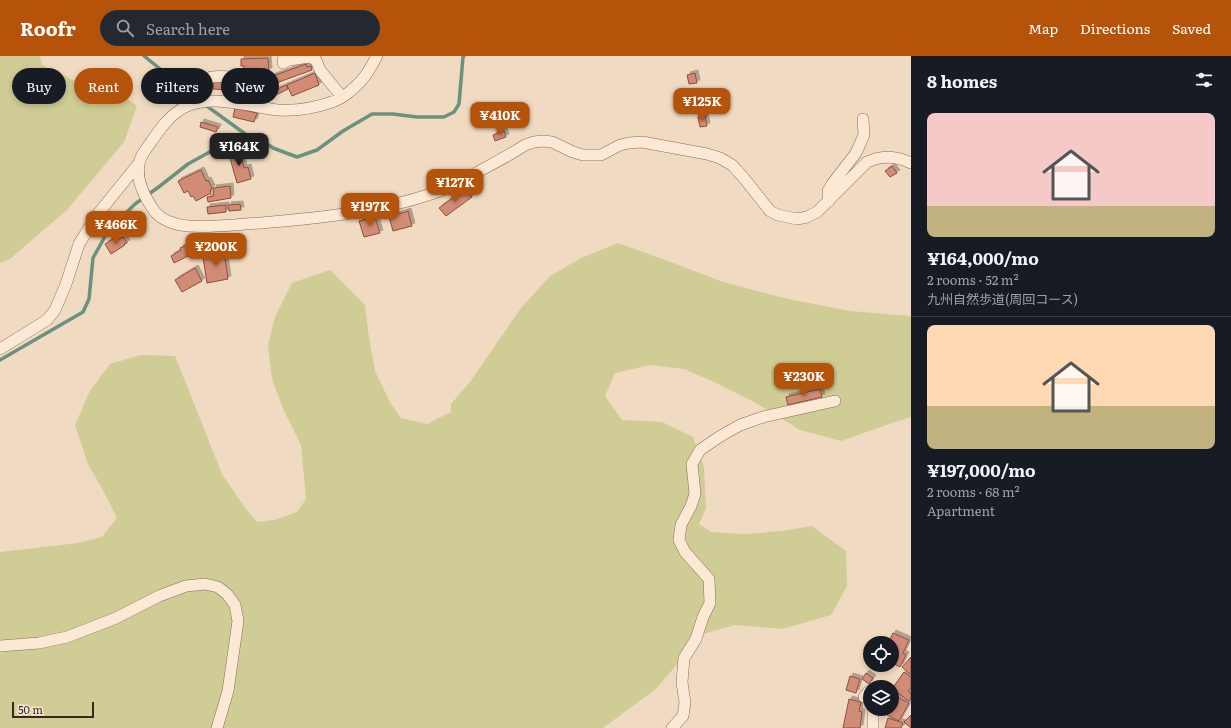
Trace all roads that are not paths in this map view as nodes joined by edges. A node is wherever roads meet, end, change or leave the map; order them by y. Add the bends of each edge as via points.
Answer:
1 (284, 56) edge
2 (377, 56) edge
3 (342, 97) junction
4 (213, 101) edge
5 (186, 104) edge
6 (863, 119) dead end
7 (139, 163) junction
8 (911, 163) edge
9 (829, 201) junction
10 (0, 349) edge
11 (835, 401) dead end
12 (0, 646) edge
13 (873, 716) edge
14 (217, 728) edge
15 (672, 728) edge
16 (873, 728) edge

1 - 3 street via 283,63 309,57 316,60 320,70
2 - 3 street via 359,83
3 - 4 street via 335,102 302,110 279,110
5 - 7 street via 161,129
6 - 9 street via 864,136 856,153 828,191
7 - 9 street via 141,187 153,210 167,221 186,226 211,227 320,218 391,205 435,193 525,146 543,141 584,155 601,155 620,145 642,142 720,158 732,165 770,211 786,217 807,217
7 - 10 street via 97,215 79,244 55,310 47,320
8 - 9 street via 889,157 867,162
11 - 15 street via 740,425 700,450 692,464 695,494 692,506 681,525 679,540 709,579 710,603 696,639 684,658 682,682 685,704 682,716
12 - 14 street via 39,643 67,637 186,586 205,584 218,587 227,594 235,606 238,622 228,691
13 - 16 street

